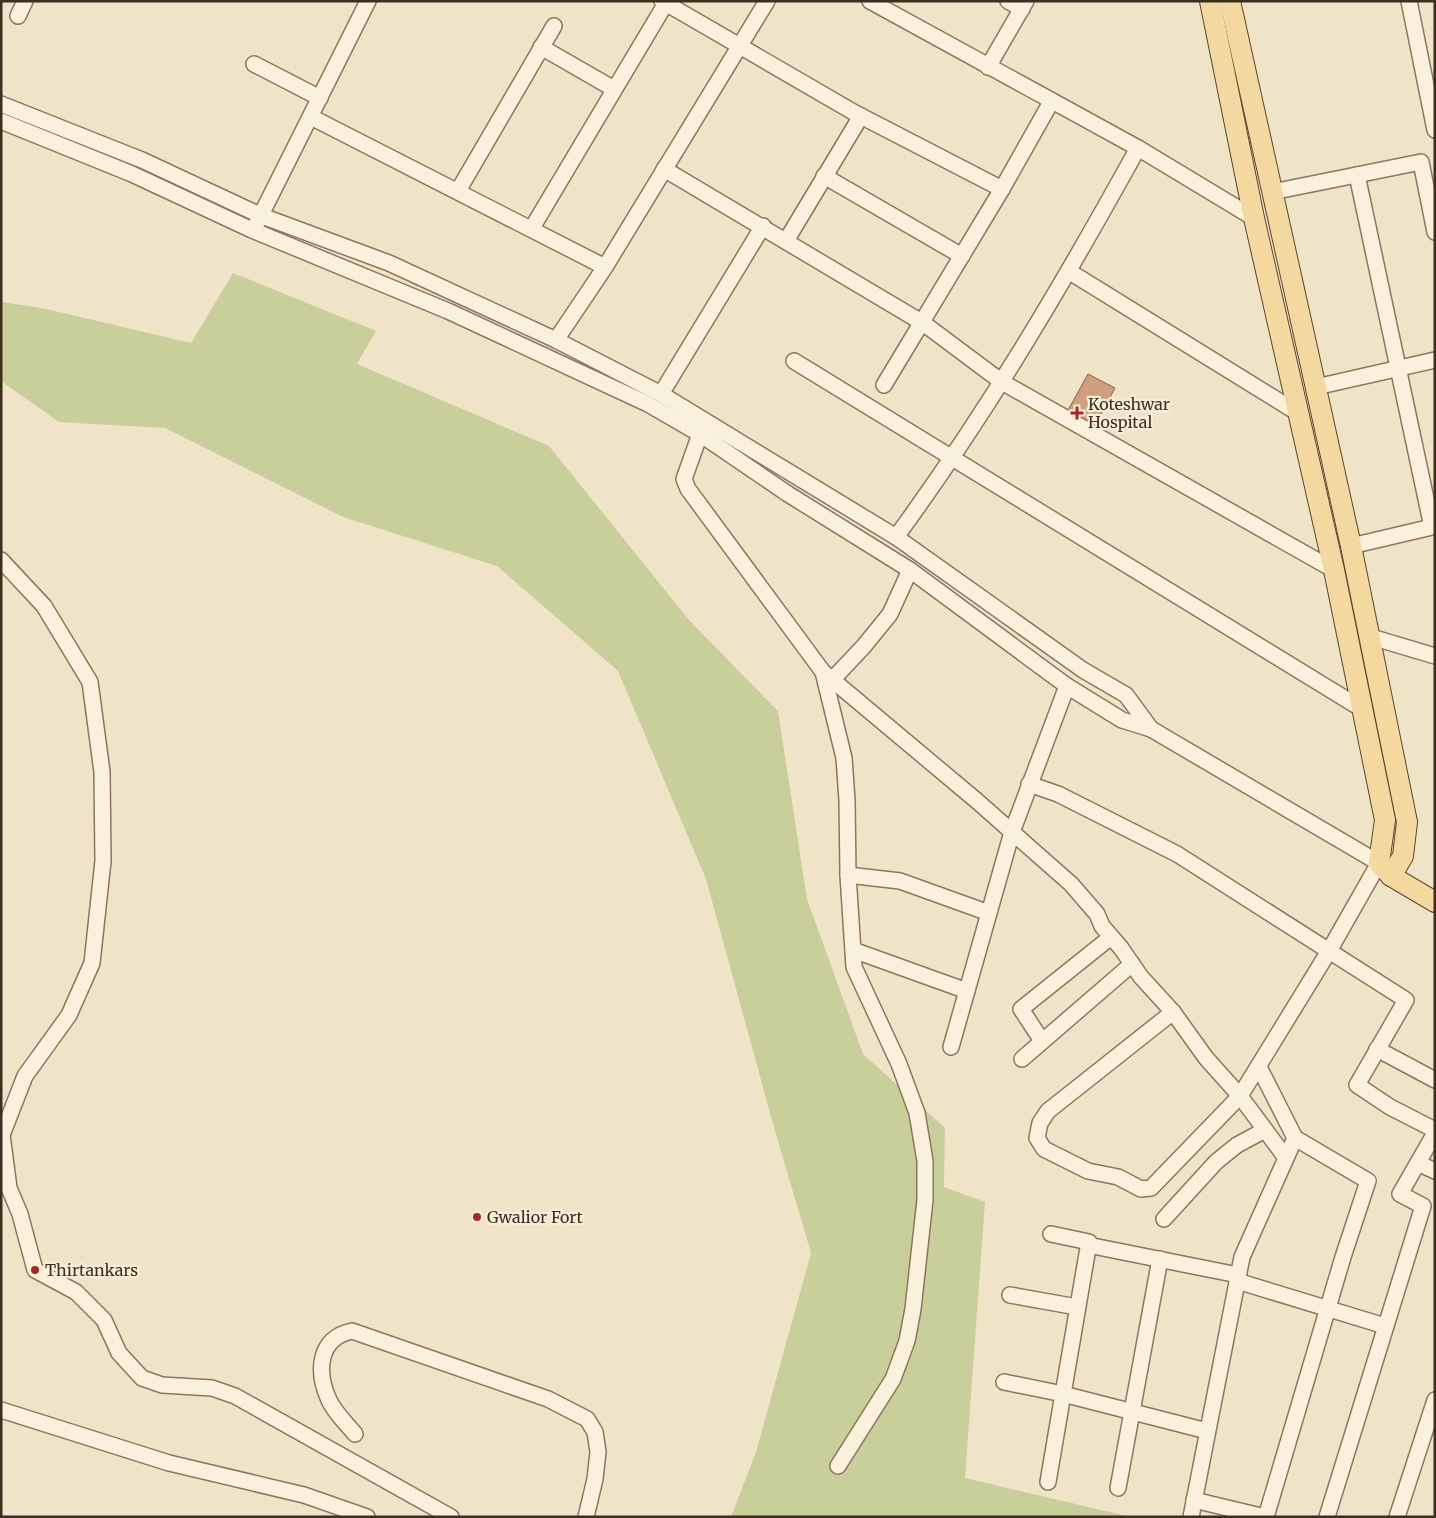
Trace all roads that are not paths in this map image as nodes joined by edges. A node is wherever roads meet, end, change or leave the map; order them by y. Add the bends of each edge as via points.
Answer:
1 (25, 1) edge
2 (368, 1) edge
3 (767, 1) edge
4 (870, 1) edge
5 (1008, 1) edge
6 (1210, 1) edge
7 (1230, 1) edge
8 (1409, 1) edge
9 (664, 2) edge
10 (1024, 5) edge
11 (18, 16) dead end
12 (554, 26) dead end
13 (541, 47) junction
14 (741, 47) junction
15 (1428, 62) edge
16 (254, 64) dead end
17 (988, 67) junction
18 (614, 89) junction
19 (1431, 95) edge
20 (320, 98) junction
21 (1051, 102) junction
22 (1, 104) edge
23 (861, 116) junction
24 (311, 117) junction
25 (1, 121) edge
26 (1435, 130) edge
27 (1138, 148) junction
28 (1428, 160) edge
29 (664, 169) junction
30 (1356, 175) junction
31 (824, 176) junction
32 (1002, 189) junction
33 (458, 191) junction
34 (1272, 192) junction
35 (262, 216) junction
36 (1254, 218) junction
37 (763, 226) junction
38 (532, 228) junction
39 (252, 230) junction
40 (1435, 232) edge
41 (786, 241) junction
42 (962, 256) junction
43 (605, 267) junction
44 (1070, 272) junction
45 (923, 323) junction
46 (556, 340) junction
47 (1435, 360) edge
48 (794, 361) dead end
49 (1396, 369) junction
50 (1002, 382) junction
51 (884, 384) dead end
52 (1316, 387) junction
53 (661, 394) junction
54 (1298, 413) junction
55 (700, 434) junction
56 (953, 459) junction
57 (1433, 527) edge
58 (896, 537) junction
59 (1351, 546) junction
60 (1, 560) edge
61 (910, 570) junction
62 (1334, 570) junction
63 (1368, 636) junction
64 (1435, 656) edge
65 (828, 676) junction
66 (1067, 686) junction
67 (1362, 709) junction
68 (1151, 729) junction
69 (1029, 784) junction
70 (1012, 832) junction
71 (1385, 869) junction
72 (848, 875) junction
73 (1435, 902) edge
74 (989, 913) junction
75 (1111, 936) junction
76 (853, 950) junction
77 (1329, 951) junction
78 (1132, 964) junction
79 (967, 991) junction
80 (1174, 1012) junction
81 (1042, 1042) junction
82 (951, 1046) dead end
83 (1378, 1049) junction
84 (1022, 1058) dead end
85 (1259, 1067) junction
86 (1435, 1080) edge
87 (1240, 1096) junction
88 (1265, 1130) junction
89 (1435, 1131) edge
90 (1295, 1138) junction
91 (1286, 1158) junction
92 (1418, 1163) junction
93 (1435, 1171) edge
94 (1164, 1219) dead end
95 (1052, 1234) dead end
96 (1088, 1245) junction
97 (1160, 1259) junction
98 (1238, 1278) junction
99 (1010, 1295) dead end
100 (1077, 1307) junction
101 (1328, 1308) junction
102 (1385, 1326) junction
103 (1004, 1382) dead end
104 (1063, 1394) junction
105 (1435, 1400) edge
106 (3, 1407) edge
107 (1130, 1413) junction
108 (1430, 1427) edge
109 (1206, 1432) junction
110 (355, 1434) dead end
111 (838, 1466) dead end
112 (1048, 1482) dead end
113 (1118, 1488) dead end
114 (1194, 1500) junction
115 (367, 1517) edge
116 (451, 1517) edge
117 (586, 1517) edge
118 (1190, 1517) edge
119 (1265, 1517) edge
120 (1327, 1517) edge
121 (1397, 1517) edge

1 - 11 street
2 - 20 street
3 - 14 street
4 - 17 street
5 - 10 street
6 - 36 main road
7 - 34 main road
8 - 15 street
9 - 14 street
9 - 18 street
10 - 17 street
12 - 13 street
13 - 18 street
13 - 33 street
14 - 23 street
14 - 29 street
15 - 19 street
16 - 20 street
17 - 21 street
18 - 38 street
19 - 26 street
20 - 24 street
21 - 27 street
21 - 32 street
22 - 35 street via 142,160
23 - 31 street
23 - 32 street
24 - 33 street
24 - 35 street
25 - 39 street via 132,174
27 - 36 street
27 - 44 street
28 - 30 street
28 - 40 street
29 - 37 street
29 - 43 street
30 - 34 street
30 - 49 street
31 - 41 street
31 - 42 street
32 - 42 street
33 - 38 street
34 - 52 main road
35 - 39 street
35 - 46 street via 390,263
36 - 54 main road
37 - 41 street
37 - 53 street
38 - 43 street
39 - 55 street via 448,311 648,404
41 - 45 street
42 - 45 street
43 - 46 street
44 - 50 street
44 - 54 street
45 - 50 street
45 - 51 street
46 - 53 street
47 - 49 street
48 - 56 street
49 - 52 street
49 - 57 street
50 - 56 street
50 - 62 street
52 - 59 main road
53 - 58 street
54 - 62 main road
55 - 61 street via 788,494
55 - 65 street via 684,480 688,489
56 - 58 street
56 - 67 street
57 - 59 street
58 - 68 street via 1083,670 1126,696
59 - 63 main road
60 - 116 street via 44,606 90,682 102,772 103,861 92,963 69,1015 25,1076 2,1135 9,1188 20,1214 34,1270 76,1292 104,1320 119,1353 142,1378 162,1385 212,1388 235,1396
61 - 65 street via 890,614
61 - 66 street
62 - 67 main road
63 - 64 street
63 - 71 main road via 1407,822 1403,856
65 - 70 street
65 - 72 street via 844,758
66 - 68 street via 1122,720
66 - 69 street
67 - 71 main road via 1385,820
68 - 71 street
69 - 70 street
69 - 77 street via 1058,794 1177,854
70 - 74 street
70 - 75 street via 1071,884
71 - 73 main road
71 - 77 street
72 - 74 street via 900,881
72 - 76 street
74 - 79 street
75 - 78 street
75 - 81 street via 1021,1010
76 - 79 street
76 - 111 street via 854,967 917,1113 925,1161 925,1200 915,1300 907,1341 893,1379
77 - 83 street via 1406,1000
77 - 85 street
78 - 80 street
78 - 81 street
79 - 82 street
80 - 87 street via 1206,1058
80 - 87 street via 1048,1112 1040,1123 1037,1138 1044,1150 1088,1171 1118,1177 1141,1189 1150,1188
81 - 84 street
83 - 86 street
83 - 89 street via 1357,1085
85 - 87 street
85 - 90 street
87 - 88 street
88 - 91 street
88 - 94 street via 1237,1145 1216,1162
89 - 92 street
90 - 91 street
90 - 101 street via 1368,1181
91 - 98 street via 1242,1257
92 - 93 street
92 - 102 street via 1400,1194 1423,1206
95 - 96 street via 1089,1242
96 - 97 street
96 - 100 street
97 - 98 street
97 - 107 street via 1137,1393
98 - 101 street
98 - 109 street
99 - 100 street
100 - 104 street
101 - 102 street
101 - 119 street
102 - 120 street
103 - 104 street
104 - 107 street
104 - 112 street
105 - 108 street
106 - 115 street via 169,1463 304,1495
107 - 109 street
107 - 113 street
108 - 121 street
109 - 114 street
110 - 117 street via 329,1401 322,1362 328,1343 338,1334 352,1331 548,1399 587,1419 595,1432 598,1452
114 - 118 street
114 - 119 street

